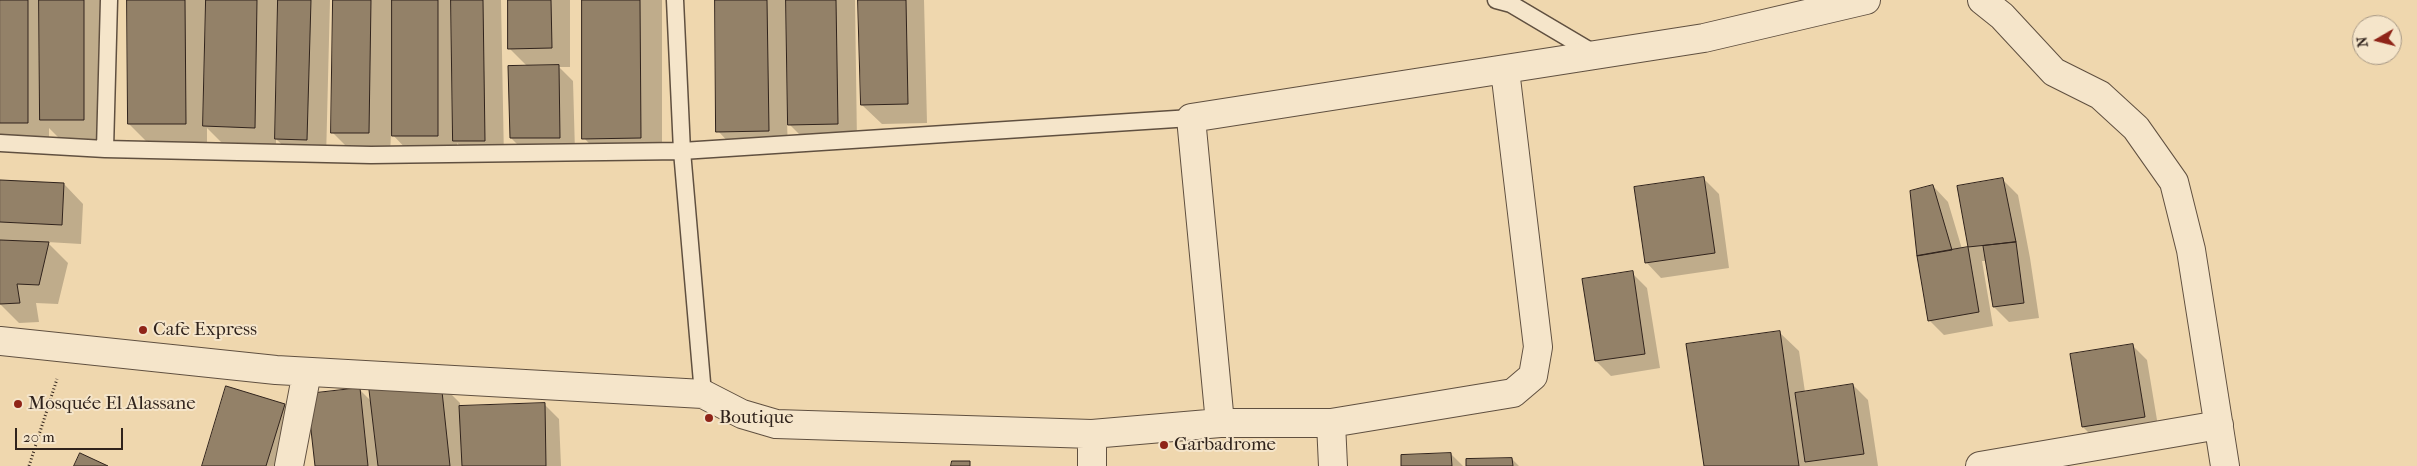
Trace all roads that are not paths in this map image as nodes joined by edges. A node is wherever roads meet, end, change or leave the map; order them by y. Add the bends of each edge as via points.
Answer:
1 (108, 0) edge
2 (675, 0) edge
3 (1496, 0) edge
4 (1982, 0) edge
5 (1862, 1) edge
6 (1598, 55) junction
7 (1505, 70) junction
8 (1191, 118) junction
9 (0, 143) edge
10 (105, 149) junction
11 (682, 151) junction
12 (0, 341) edge
13 (307, 372) junction
14 (703, 394) junction
15 (1220, 423) junction
16 (1331, 423) junction
17 (2219, 426) junction
18 (1092, 434) junction
19 (289, 466) edge
20 (1092, 466) edge
21 (1333, 466) edge
22 (1980, 466) edge
23 (2225, 466) edge

1 - 10 lane
2 - 11 lane
3 - 6 lane via 1511,4
4 - 17 street via 2002,16 2054,72 2100,94 2136,128 2174,182 2192,250
5 - 6 street via 1704,38
6 - 7 street
7 - 8 street
7 - 16 street via 1538,347 1533,376 1513,394
8 - 11 lane
8 - 15 street
9 - 10 lane
10 - 11 lane via 371,155
11 - 14 lane
12 - 13 street
13 - 14 street
13 - 19 street
14 - 18 street via 742,414 776,424
15 - 16 street
15 - 18 street
16 - 21 street
17 - 22 street
17 - 23 street
18 - 20 street

